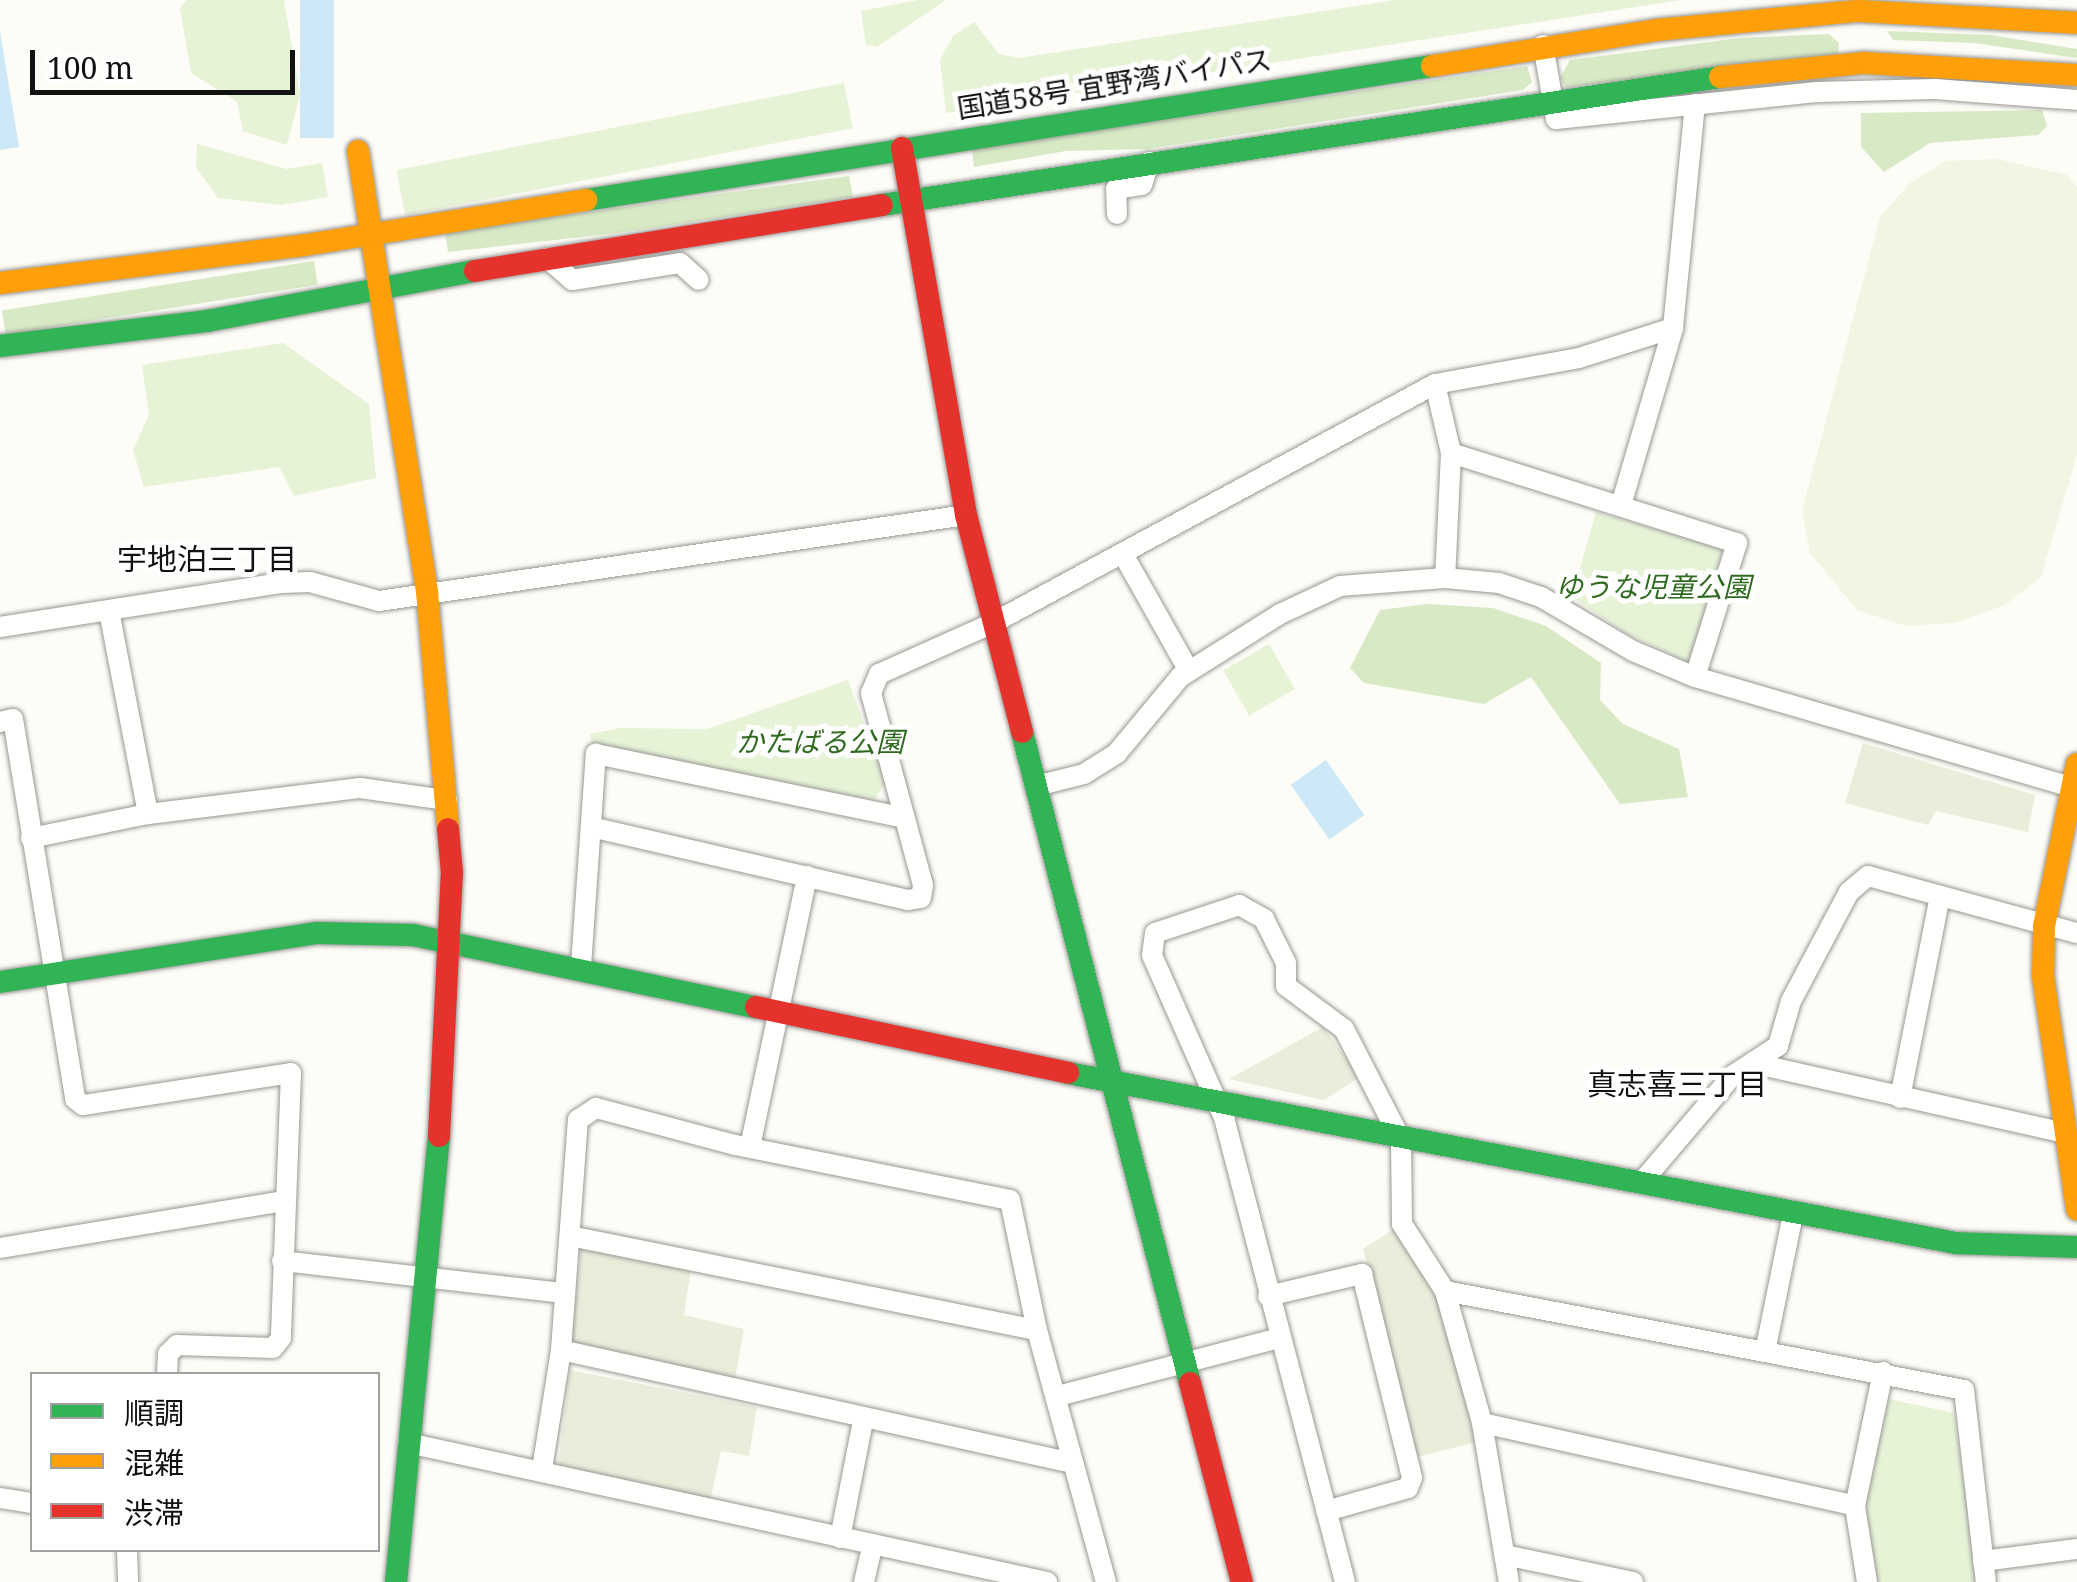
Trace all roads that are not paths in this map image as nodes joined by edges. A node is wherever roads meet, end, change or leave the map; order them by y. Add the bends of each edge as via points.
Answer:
1 (2077, 23) edge
2 (1542, 45) junction
3 (2077, 74) edge
4 (1552, 100) junction
5 (2077, 100) edge
6 (1695, 104) junction
7 (902, 148) junction
8 (358, 151) dead end
9 (1148, 162) junction
10 (912, 201) junction
11 (1117, 214) dead end
12 (369, 234) junction
13 (546, 258) junction
14 (699, 280) dead end
15 (0, 283) edge
16 (378, 289) junction
17 (1673, 328) junction
18 (0, 346) edge
19 (1434, 384) junction
20 (1451, 453) junction
21 (1621, 505) junction
22 (966, 515) junction
23 (1123, 554) junction
24 (1444, 578) junction
25 (427, 592) junction
26 (109, 612) junction
27 (992, 624) junction
28 (0, 628) edge
29 (1188, 671) junction
30 (1696, 676) junction
31 (0, 722) edge
32 (2077, 764) edge
33 (1036, 786) junction
34 (2073, 788) edge
35 (448, 800) junction
36 (148, 814) junction
37 (904, 818) junction
38 (591, 827) junction
39 (30, 838) junction
40 (807, 876) junction
41 (1940, 896) junction
42 (2044, 926) junction
43 (2077, 933) edge
44 (453, 940) junction
45 (581, 966) junction
46 (54, 974) junction
47 (0, 982) edge
48 (778, 1012) junction
49 (1752, 1063) junction
50 (1114, 1078) junction
51 (1900, 1098) junction
52 (1216, 1104) junction
53 (2064, 1133) junction
54 (1401, 1140) junction
55 (750, 1147) junction
56 (1641, 1183) junction
57 (284, 1201) junction
58 (2077, 1210) edge
59 (1793, 1214) junction
60 (570, 1236) junction
61 (2077, 1247) edge
62 (0, 1248) edge
63 (282, 1262) junction
64 (424, 1276) junction
65 (1446, 1291) junction
66 (565, 1293) junction
67 (1268, 1296) junction
68 (1038, 1330) junction
69 (1278, 1338) junction
70 (1766, 1347) junction
71 (561, 1350) junction
72 (1189, 1361) junction
73 (167, 1372) edge
74 (1882, 1372) junction
75 (1058, 1396) junction
76 (863, 1421) junction
77 (1482, 1423) junction
78 (408, 1443) junction
79 (1074, 1462) junction
80 (542, 1470) junction
81 (0, 1498) edge
82 (30, 1503) edge
83 (1854, 1506) junction
84 (1326, 1510) junction
85 (840, 1538) junction
86 (872, 1546) junction
87 (2077, 1549) edge
88 (126, 1552) edge
89 (1505, 1555) junction
90 (1985, 1572) edge
91 (402, 1581) edge
92 (128, 1582) edge
93 (864, 1582) edge
94 (1047, 1582) edge
95 (1106, 1582) edge
96 (1242, 1582) edge
97 (1345, 1582) edge
98 (1509, 1582) edge
99 (1633, 1582) edge
100 (1867, 1582) edge

1 - 2 main road, 国道58号 宜野湾バイパス via 1858,11
2 - 4 street
2 - 7 main road, 国道58号 宜野湾バイパス
3 - 4 main road via 1864,63
4 - 6 street via 1556,119
4 - 9 main road
5 - 6 street via 1936,89
6 - 17 street
7 - 10 main road
7 - 12 main road, 国道58号 宜野湾バイパス
8 - 12 main road
9 - 10 main road
9 - 11 street via 1142,185 1116,189
10 - 13 main road
10 - 22 main road
12 - 15 main road, 国道58号 宜野湾バイパス
12 - 16 main road
13 - 14 street via 572,280 680,263
13 - 16 main road
16 - 18 main road via 207,321
16 - 25 main road
17 - 19 street via 1579,358
17 - 21 street
19 - 20 street
19 - 23 street
20 - 21 street
20 - 24 street
21 - 30 street via 1736,543
22 - 25 street
22 - 27 main road
23 - 27 street
23 - 29 street
24 - 29 street via 1340,586
24 - 30 street via 1499,583 1541,597 1633,651
25 - 26 street via 379,601 310,582 282,583
25 - 35 main road
26 - 28 street
26 - 36 street
27 - 33 main road
27 - 37 street via 872,681
29 - 33 street via 1117,753 1084,774
30 - 34 street
31 - 39 street via 13,720
32 - 34 main road
33 - 50 main road
34 - 42 main road
35 - 36 street via 360,788
35 - 44 main road
36 - 39 street
37 - 38 street via 596,754
37 - 40 street via 921,898
38 - 40 street
38 - 45 street
39 - 46 street
40 - 48 street
41 - 42 street
41 - 49 street via 1868,876 1791,1001 1778,1046
41 - 51 street
42 - 43 street
42 - 53 main road via 2045,1022
44 - 45 main road
44 - 46 main road via 317,933
44 - 64 main road
45 - 48 main road
46 - 47 main road
46 - 57 street via 74,1099 83,1105 291,1073
48 - 50 main road
48 - 55 street
49 - 51 street
49 - 56 street via 1732,1076
50 - 52 main road
50 - 72 main road
51 - 53 street
52 - 54 main road
52 - 54 street via 1152,956 1155,933 1239,905 1264,919 1286,963 1286,986 1344,1028
52 - 67 street
53 - 58 main road
54 - 56 main road
54 - 65 street via 1402,1224
55 - 60 street via 596,1108 578,1120
55 - 68 street via 1010,1200
56 - 59 main road
57 - 62 street
57 - 63 street
59 - 61 main road via 1956,1243
59 - 70 street
60 - 66 street
60 - 68 street
63 - 64 street
63 - 73 street via 281,1338 273,1348 177,1345 168,1354
64 - 66 street
64 - 78 main road
65 - 70 street
65 - 77 street
66 - 71 street
67 - 69 street
67 - 84 street via 1362,1274 1412,1478 1408,1488
68 - 75 street
69 - 72 street
69 - 84 street
70 - 74 street
71 - 76 street
71 - 80 street
72 - 75 street
72 - 96 main road
74 - 83 street
74 - 90 street via 1964,1390
75 - 79 street
76 - 79 street
76 - 85 street
77 - 83 street
77 - 89 street
78 - 80 street
78 - 91 main road
79 - 95 street
80 - 85 street
81 - 82 street
83 - 100 street
84 - 97 street
85 - 86 street
86 - 93 street
86 - 94 street
87 - 90 street
88 - 92 street
89 - 98 street
89 - 99 street

